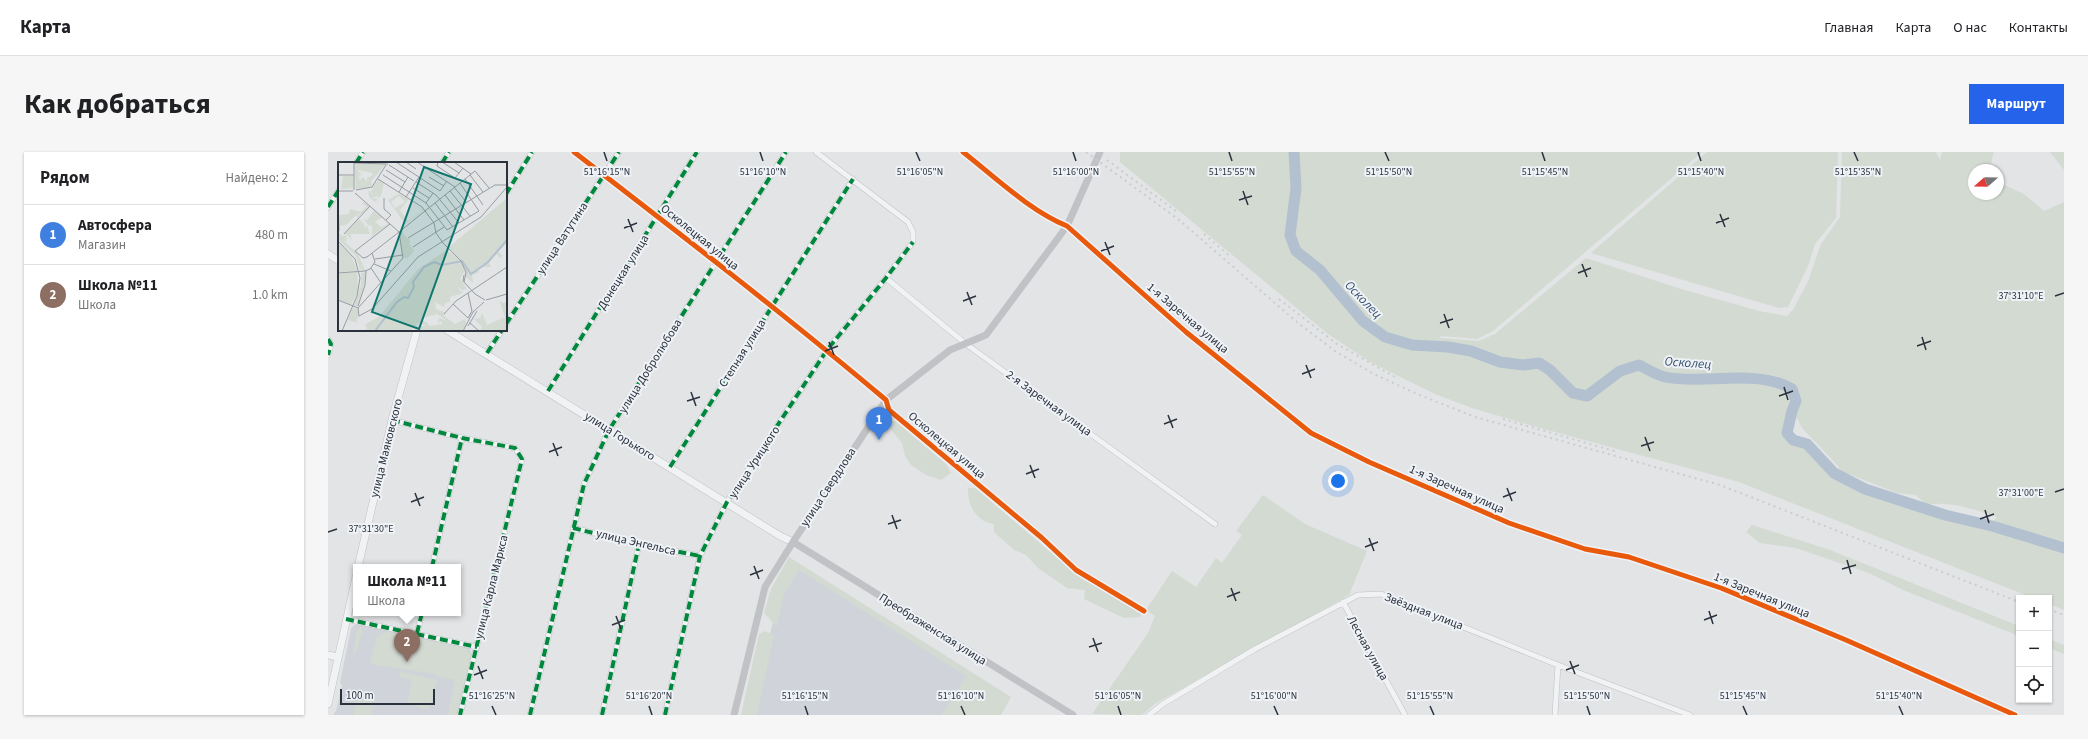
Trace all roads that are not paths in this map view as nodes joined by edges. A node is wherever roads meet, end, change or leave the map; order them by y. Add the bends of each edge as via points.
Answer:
1 (363, 152) edge
2 (449, 152) edge
3 (532, 152) edge
4 (574, 152) edge
5 (619, 152) edge
6 (697, 152) edge
7 (786, 152) edge
8 (816, 152) edge
9 (963, 152) edge
10 (1100, 152) edge
11 (357, 162) edge
12 (443, 162) edge
13 (603, 174) junction
14 (852, 179) junction
15 (338, 192) edge
16 (507, 192) edge
17 (328, 207) edge
18 (658, 216) junction
19 (1067, 226) junction
20 (328, 254) edge
21 (338, 260) edge
22 (716, 263) junction
23 (886, 278) junction
24 (771, 306) junction
25 (507, 322) edge
26 (417, 331) edge
27 (449, 331) edge
28 (501, 331) edge
29 (328, 339) edge
30 (966, 344) junction
31 (827, 350) junction
32 (487, 353) junction
33 (328, 355) edge
34 (548, 391) junction
35 (886, 400) junction
36 (392, 420) junction
37 (609, 430) junction
38 (462, 438) junction
39 (670, 467) junction
40 (727, 502) junction
41 (1215, 524) dead end
42 (573, 528) junction
43 (793, 542) junction
44 (639, 544) junction
45 (700, 556) junction
46 (359, 564) edge
47 (433, 564) edge
48 (353, 590) edge
49 (1342, 602) junction
50 (1144, 611) dead end
51 (421, 616) edge
52 (346, 619) junction
53 (417, 633) junction
54 (477, 647) junction
55 (328, 655) edge
56 (338, 658) junction
57 (1558, 665) junction
58 (328, 704) edge
59 (460, 715) edge
60 (530, 715) edge
61 (602, 715) edge
62 (664, 715) edge
63 (734, 715) edge
64 (1073, 715) edge
65 (1149, 715) edge
66 (1405, 715) edge
67 (1555, 715) edge
68 (1690, 715) edge
69 (2015, 715) edge

1 - 11 street
2 - 12 street
3 - 16 street
4 - 13 street, Осколецкая улица
5 - 13 street, улица Ватутина
6 - 18 street, Донецкая улица
7 - 22 street, улица Добролюбова
8 - 14 street
9 - 19 street, 1-я Заречная улица via 1028,203
10 - 19 main road, улица Свердлова
13 - 18 street, Осколецкая улица
13 - 25 street, улица Ватутина
14 - 23 street, улица Урицкого via 908,222 913,232 913,242
14 - 24 street, Степная улица
15 - 17 street
18 - 22 street, Осколецкая улица
18 - 34 street, Донецкая улица
19 - 30 main road, улица Свердлова via 986,335
19 - 69 street, 1-я Заречная улица via 1186,332 1311,433 1369,462 1509,523 1585,549 1629,557 1721,588
20 - 21 street
22 - 24 street, Осколецкая улица
22 - 37 street, улица Добролюбова
23 - 30 street, 2-я Заречная улица
23 - 31 street, улица Урицкого
24 - 31 street, Осколецкая улица
24 - 39 street, Степная улица
26 - 36 street, улица Маяковского
27 - 32 street, улица Горького
28 - 32 street
29 - 33 street via 331,344
30 - 35 main road, улица Свердлова via 950,350
30 - 41 street, 2-я Заречная улица
31 - 35 street, Осколецкая улица
31 - 40 street, улица Урицкого
32 - 34 street, улица Горького
34 - 37 street, улица Горького
35 - 43 main road, улица Свердлова
35 - 50 street, Осколецкая улица via 889,410 1042,538 1076,570
36 - 38 street
36 - 46 street, улица Маяковского
37 - 39 street, улица Горького
37 - 42 street, улица Добролюбова via 584,484
38 - 47 street
38 - 54 street, улица Карла Маркса via 515,448 522,459
39 - 40 street, улица Горького
40 - 43 street, улица Горького
40 - 45 street, улица Урицкого
42 - 44 street, улица Энгельса
42 - 60 street, улица Добролюбова
43 - 63 main road, улица Свердлова via 765,587
43 - 64 main road, Преображенская улица
44 - 45 street, улица Энгельса
44 - 61 street
45 - 62 street, улица Урицкого
48 - 52 street
49 - 57 street, Звёздная улица via 1358,595 1381,594
49 - 65 street, Звёздная улица via 1255,649 1162,704
49 - 66 street, Лесная улица
51 - 53 street
52 - 53 street
52 - 56 street
53 - 54 street
54 - 59 street, улица Карла Маркса
55 - 56 street
56 - 58 street
57 - 67 street
57 - 68 street, Звёздная улица

